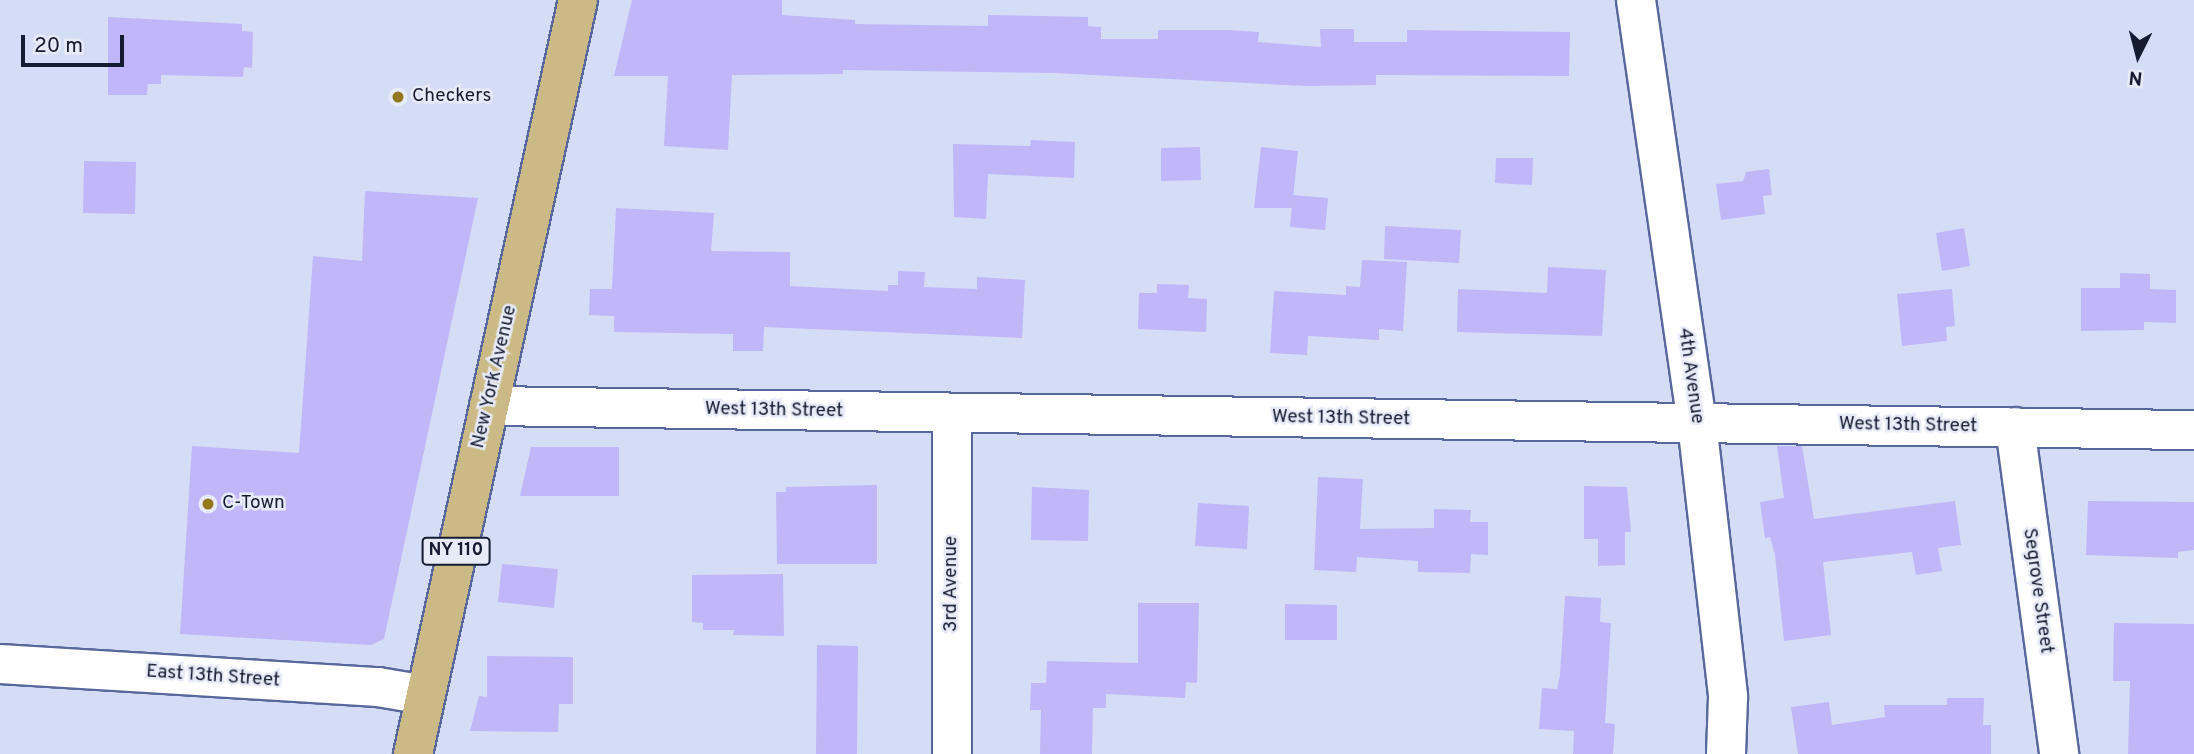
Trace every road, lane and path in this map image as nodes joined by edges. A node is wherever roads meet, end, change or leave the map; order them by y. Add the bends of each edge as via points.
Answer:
1 (578, 0) edge
2 (1636, 0) edge
3 (489, 406) junction
4 (951, 413) junction
5 (1697, 424) junction
6 (2015, 428) junction
7 (2194, 430) edge
8 (0, 664) edge
9 (425, 695) junction
10 (413, 754) edge
11 (952, 754) edge
12 (1726, 754) edge
13 (2059, 754) edge

1 - 3 main road, New York Avenue / NY 110
2 - 5 street, 4th Avenue
3 - 4 street, West 13th Street
3 - 9 main road, New York Avenue / NY 110
4 - 5 street, West 13th Street
4 - 11 street, 3rd Avenue
5 - 6 street, West 13th Street
5 - 12 street, 4th Avenue via 1728,697
6 - 7 street, West 13th Street
6 - 13 street, Segrove Street
8 - 9 street, East 13th Street via 377,687
9 - 10 main road, New York Avenue / NY 110

